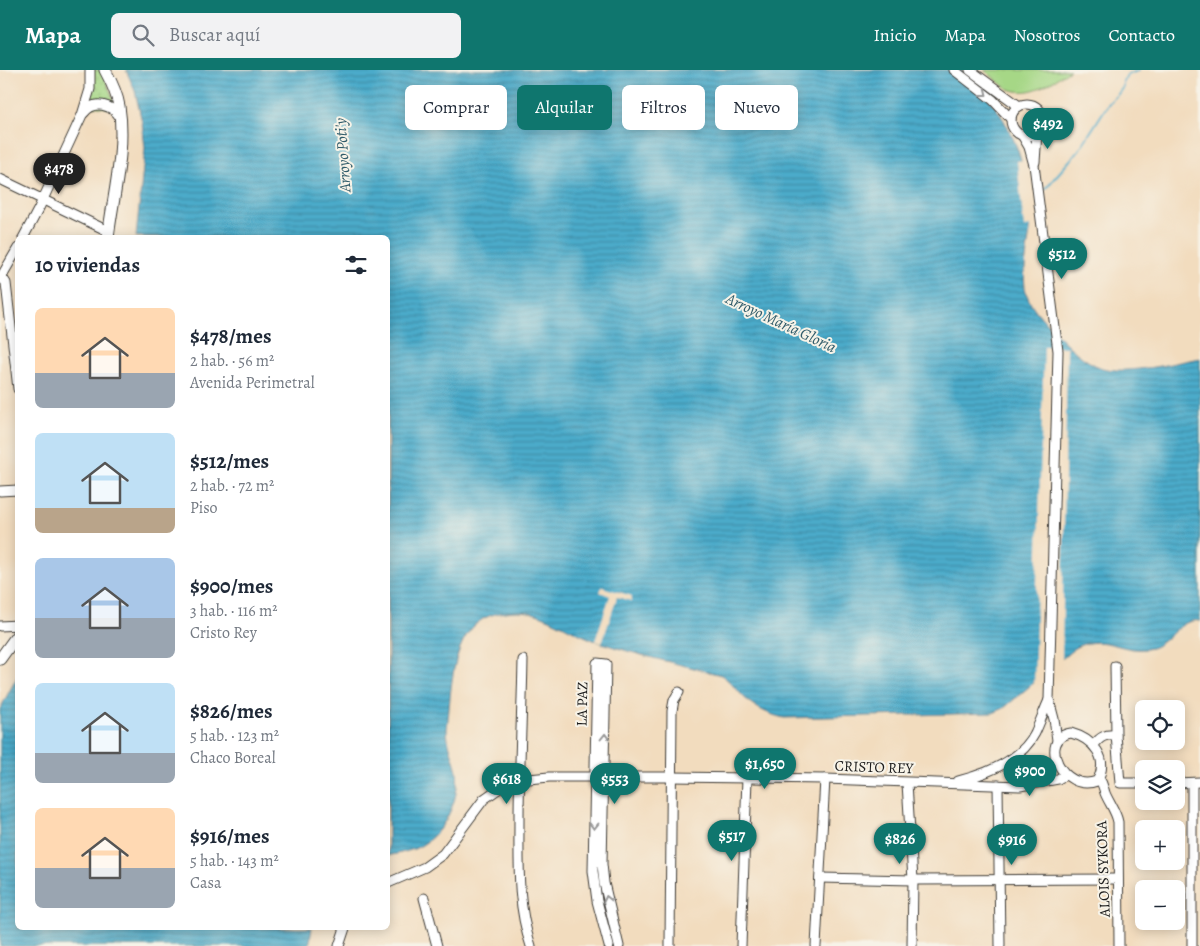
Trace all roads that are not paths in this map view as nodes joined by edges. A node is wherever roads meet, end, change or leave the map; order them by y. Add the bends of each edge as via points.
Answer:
1 (90, 70) edge
2 (105, 70) edge
3 (954, 70) edge
4 (970, 70) edge
5 (1019, 106) junction
6 (82, 115) junction
7 (120, 117) junction
8 (1011, 119) junction
9 (1037, 133) junction
10 (1022, 135) junction
11 (1034, 165) junction
12 (0, 179) edge
13 (42, 200) junction
14 (108, 234) edge
15 (24, 235) edge
16 (15, 253) edge
17 (1, 277) edge
18 (15, 362) edge
19 (15, 490) edge
20 (0, 491) edge
21 (0, 626) edge
22 (15, 626) edge
23 (15, 638) edge
24 (0, 659) edge
25 (523, 660) dead end
26 (1115, 666) dead end
27 (679, 692) dead end
28 (1049, 700) junction
29 (1054, 719) junction
30 (1071, 733) junction
31 (1116, 735) junction
32 (1057, 740) junction
33 (1094, 745) junction
34 (1057, 763) junction
35 (1065, 775) junction
36 (599, 777) junction
37 (671, 777) junction
38 (747, 778) junction
39 (825, 779) junction
40 (519, 780) junction
41 (1048, 780) junction
42 (1096, 781) junction
43 (907, 783) junction
44 (1135, 783) edge
45 (1196, 783) edge
46 (945, 784) junction
47 (998, 785) junction
48 (820, 878) junction
49 (1118, 879) junction
50 (913, 880) junction
51 (1000, 880) junction
52 (390, 882) edge
53 (424, 898) dead end
54 (343, 930) edge
55 (339, 946) edge
56 (437, 946) edge
57 (531, 946) edge
58 (609, 946) edge
59 (619, 946) edge
60 (670, 946) edge
61 (741, 946) edge
62 (816, 946) edge
63 (912, 946) edge
64 (1000, 946) edge
65 (1119, 946) edge
66 (1192, 946) edge

1 - 6 street via 90,89
2 - 7 main road via 117,96
3 -> 8 street via 993,100
4 - 5 street
5 - 8 street
5 - 9 street via 1033,104 1040,110 1043,125
6 - 7 street via 90,107 102,105
6 - 13 street
7 - 14 main road via 120,150
8 - 10 street via 1014,129
9 - 10 street
9 - 11 street
10 - 11 street
11 - 28 street via 1058,350
12 - 13 street
13 - 14 street
13 - 15 street
16 - 17 street
17 - 18 street via 6,283
19 - 20 street
21 - 22 street
23 - 24 main road
25 - 40 street
26 - 31 street
27 - 37 street via 672,711
28 - 29 street
28 - 46 street via 1034,734 1018,754 977,777
29 - 30 street
29 - 32 street
30 - 32 street
30 - 33 street via 1086,738
31 - 33 street via 1108,734
31 - 44 street via 1120,783
32 - 34 street
33 - 42 street via 1100,762
34 - 35 street
34 - 41 street
35 - 41 street, CRISTO REY
35 - 42 street via 1078,781
36 -> 36 street, LA PAZ via 606,664 597,663
36 - 37 street, CRISTO REY
36 - 40 street, CRISTO REY
36 -> 58 street, LA PAZ via 593,871 597,902
59 -> 36 street, LA PAZ via 604,883
37 - 38 street, CRISTO REY
37 - 60 street
38 - 39 street, CRISTO REY
38 - 61 street
39 - 43 street, CRISTO REY
39 - 48 street
40 - 52 street via 504,785 484,799 452,844 436,859
40 - 57 street via 519,883 521,909
41 - 47 street, CRISTO REY via 1020,786
42 - 49 street, ALOIS SYKORA via 1104,785 1116,815
43 - 46 street, CRISTO REY
43 - 50 street
45 - 66 street
46 - 47 street, CRISTO REY
47 - 51 street
48 - 50 street
48 - 62 street
49 - 51 street
49 - 65 street, ALOIS SYKORA
50 - 51 street
50 - 63 street
51 - 64 street
53 - 56 street
54 - 55 street

